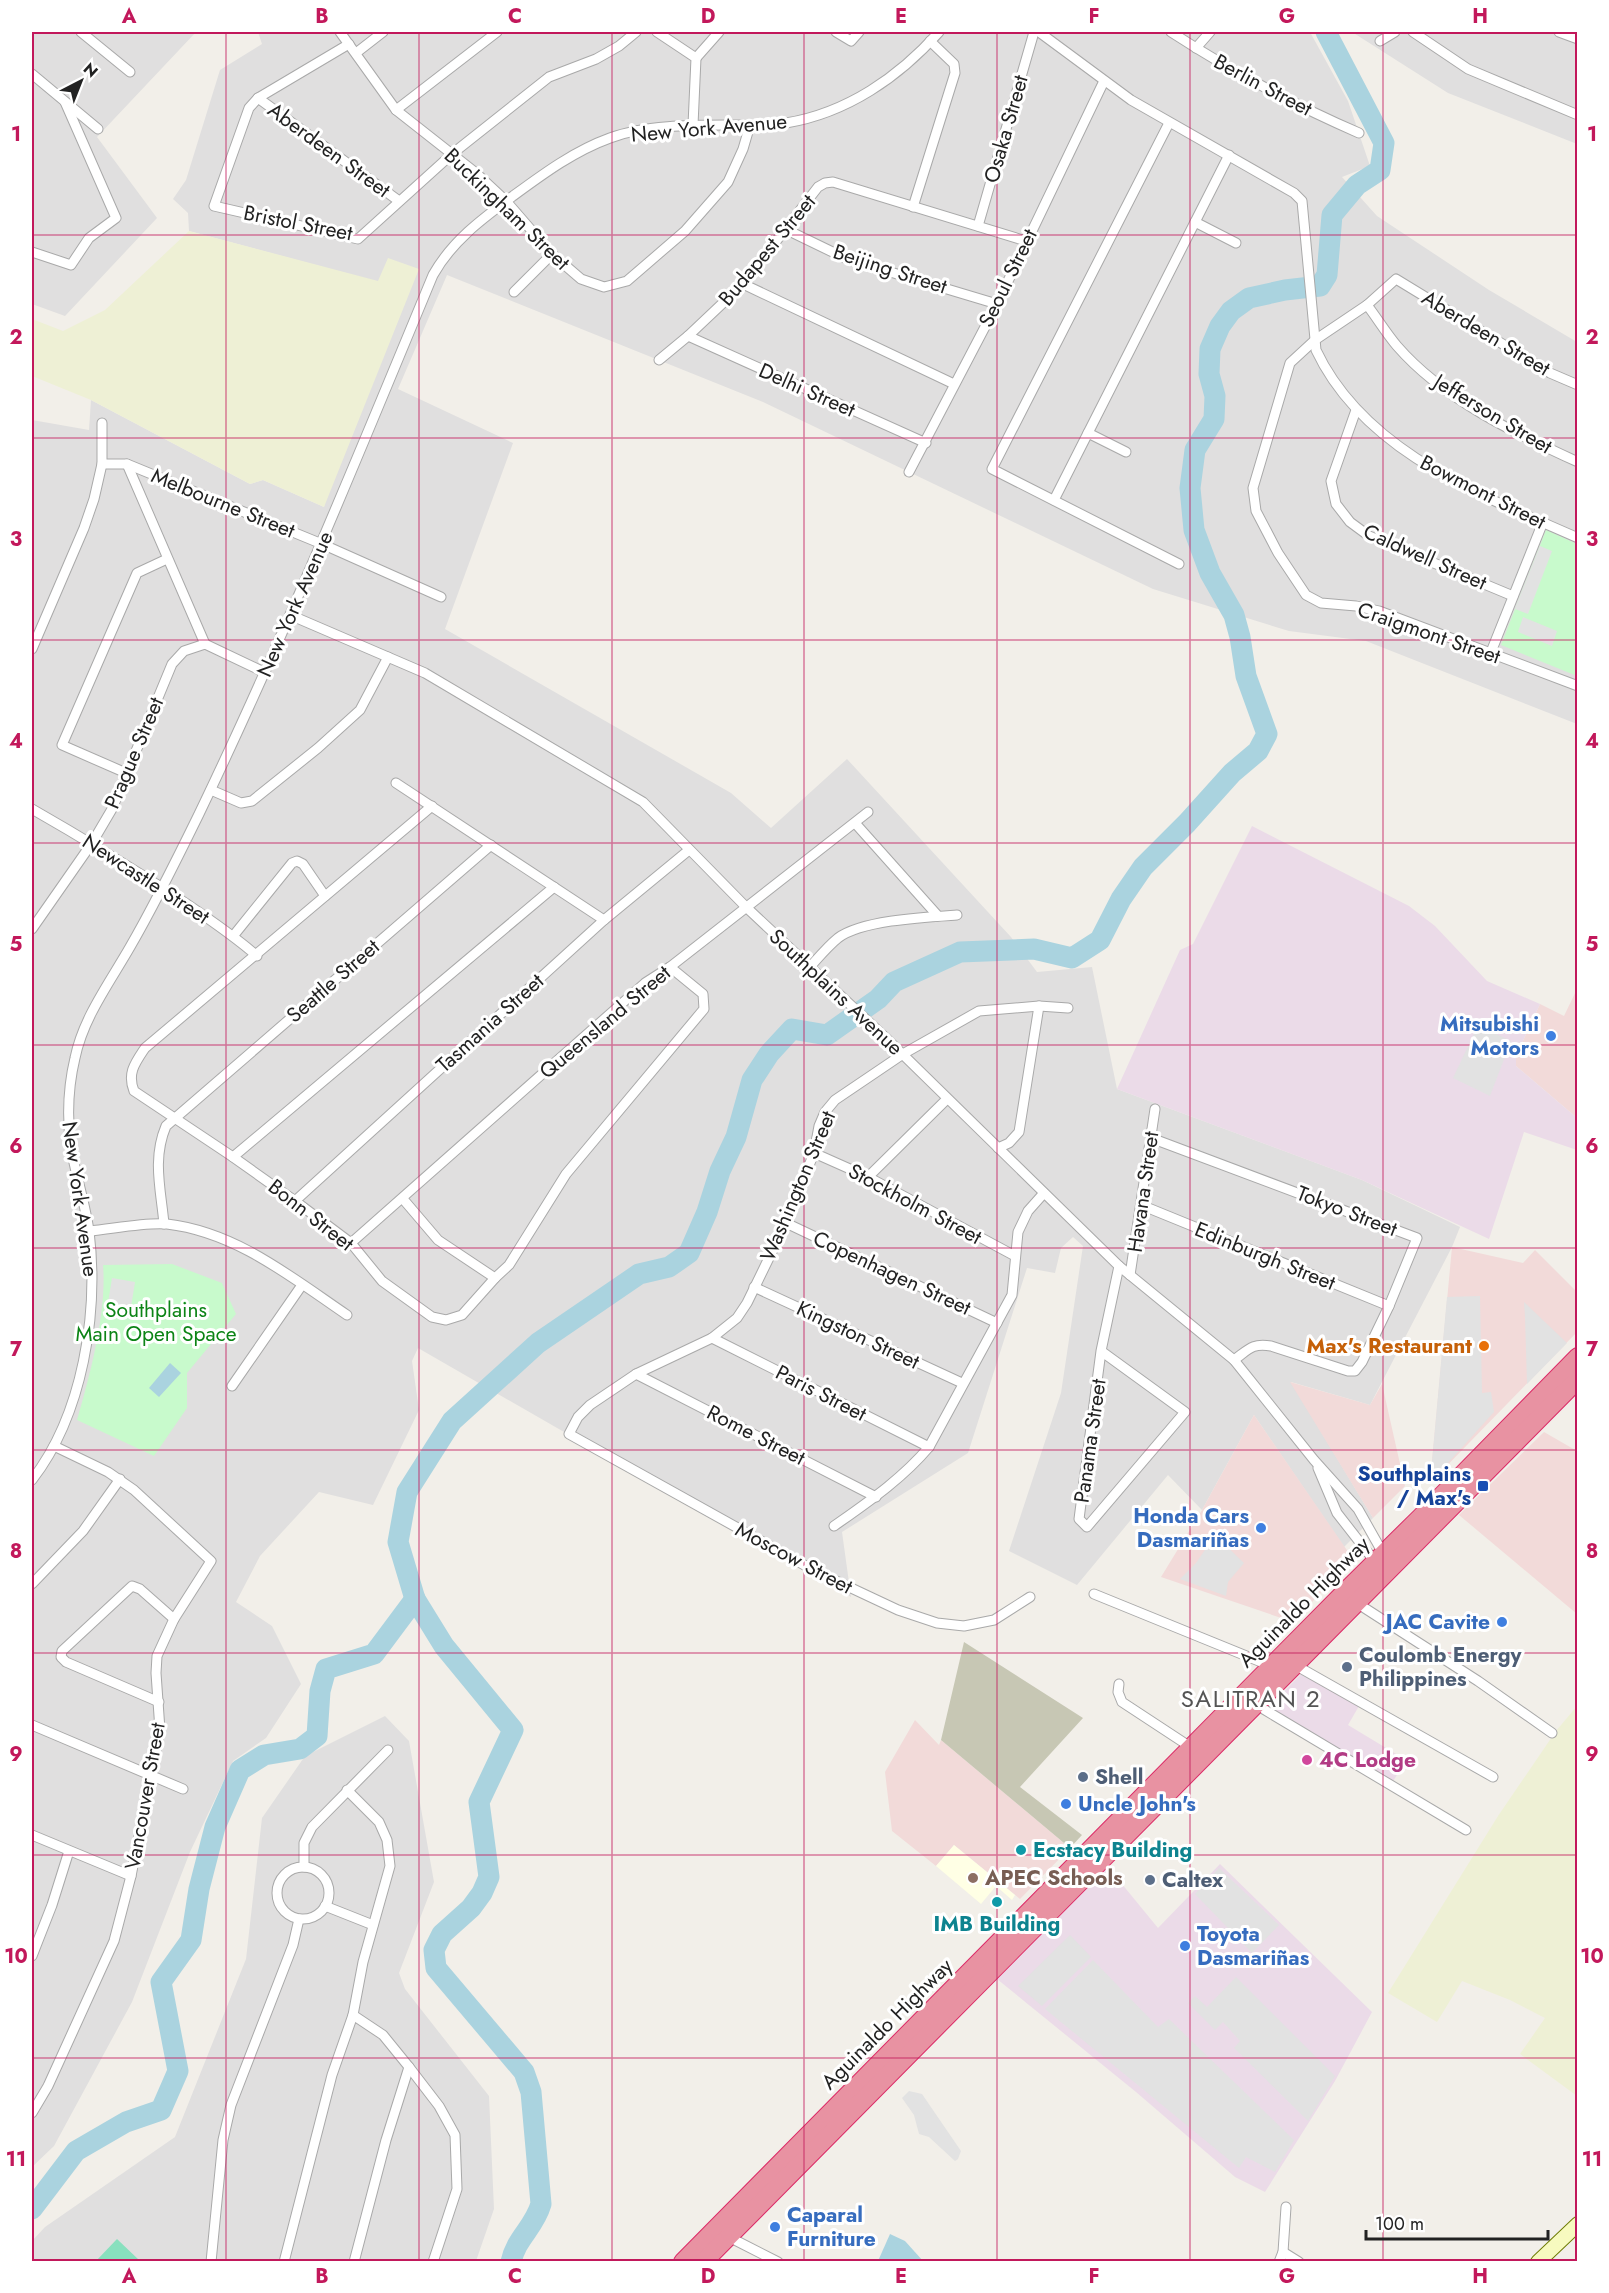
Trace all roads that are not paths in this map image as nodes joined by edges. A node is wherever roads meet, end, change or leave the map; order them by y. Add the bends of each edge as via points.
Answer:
1 (339, 32) edge
2 (383, 32) edge
3 (497, 32) edge
4 (636, 32) edge
5 (657, 32) edge
6 (719, 32) edge
7 (836, 32) edge
8 (860, 32) edge
9 (939, 32) edge
10 (1034, 32) edge
11 (1039, 32) edge
12 (1171, 32) edge
13 (1210, 32) edge
14 (1395, 32) edge
15 (1413, 32) edge
16 (1558, 32) edge
17 (88, 34) edge
18 (1578, 39) edge
19 (930, 41) junction
20 (1380, 41) dead end
21 (349, 44) junction
22 (1196, 48) junction
23 (356, 52) junction
24 (696, 58) junction
25 (130, 72) dead end
26 (32, 74) edge
27 (1104, 81) junction
28 (258, 98) junction
29 (65, 102) junction
30 (396, 110) junction
31 (1578, 115) edge
32 (1169, 123) junction
33 (693, 125) junction
34 (750, 125) junction
35 (98, 129) dead end
36 (1359, 133) dead end
37 (452, 153) junction
38 (1229, 155) junction
39 (399, 201) junction
40 (506, 201) junction
41 (913, 207) junction
42 (1195, 222) junction
43 (978, 226) junction
44 (785, 229) junction
45 (1026, 242) junction
46 (1236, 243) dead end
47 (32, 252) edge
48 (552, 254) junction
49 (1396, 279) joint
50 (743, 284) junction
51 (514, 292) dead end
52 (997, 304) junction
53 (1367, 305) junction
54 (688, 336) junction
55 (1315, 340) junction
56 (658, 360) dead end
57 (954, 384) junction
58 (1578, 385) edge
59 (1356, 410) junction
60 (102, 423) dead end
61 (1088, 433) junction
62 (926, 443) junction
63 (1126, 452) dead end
64 (1578, 462) edge
65 (102, 464) junction
66 (127, 464) junction
67 (909, 472) dead end
68 (1054, 501) junction
69 (1543, 522) junction
70 (1578, 538) edge
71 (322, 544) junction
72 (167, 559) junction
73 (1179, 564) dead end
74 (1513, 596) junction
75 (441, 597) dead end
76 (290, 615) junction
77 (205, 644) junction
78 (32, 649) edge
79 (1491, 652) junction
80 (388, 657) junction
81 (266, 673) junction
82 (1578, 686) edge
83 (126, 773) junction
84 (396, 783) dead end
85 (210, 790) junction
86 (432, 806) junction
87 (32, 808) edge
88 (868, 812) dead end
89 (855, 823) junction
90 (92, 843) junction
91 (491, 845) junction
92 (689, 850) junction
93 (554, 886) junction
94 (163, 888) junction
95 (326, 896) junction
96 (746, 907) junction
97 (957, 915) dead end
98 (938, 916) junction
99 (604, 920) junction
100 (32, 928) edge
101 (234, 935) junction
102 (257, 956) junction
103 (670, 967) junction
104 (809, 968) junction
105 (1039, 1006) junction
106 (1068, 1008) dead end
107 (903, 1054) junction
108 (947, 1098) junction
109 (1155, 1109) dead end
110 (174, 1118) junction
111 (1151, 1138) junction
112 (998, 1148) junction
113 (814, 1153) junction
114 (233, 1157) junction
115 (868, 1177) junction
116 (1044, 1193) junction
117 (403, 1199) junction
118 (295, 1201) junction
119 (1141, 1205) junction
120 (786, 1223) junction
121 (164, 1224) junction
122 (89, 1231) junction
123 (351, 1243) junction
124 (1015, 1256) junction
125 (1119, 1266) junction
126 (1131, 1275) junction
127 (495, 1278) junction
128 (302, 1285) junction
129 (754, 1287) junction
130 (1389, 1306) junction
131 (347, 1315) dead end
132 (997, 1323) junction
133 (712, 1338) junction
134 (1101, 1351) junction
135 (1578, 1357) edge
136 (1234, 1360) junction
137 (636, 1374) junction
138 (1578, 1379) edge
139 (963, 1383) junction
140 (232, 1386) dead end
141 (570, 1434) joint
142 (54, 1446) junction
143 (929, 1447) junction
144 (1314, 1460) junction
145 (120, 1479) junction
146 (32, 1480) edge
147 (876, 1497) junction
148 (834, 1526) dead end
149 (1383, 1562) junction
150 (32, 1584) edge
151 (1094, 1594) dead end
152 (1352, 1595) junction
153 (1029, 1598) dead end
154 (174, 1619) junction
155 (1295, 1665) junction
156 (1271, 1666) junction
157 (1119, 1684) dead end
158 (159, 1702) junction
159 (1257, 1702) junction
160 (32, 1725) edge
161 (1552, 1733) dead end
162 (1192, 1748) junction
163 (388, 1750) dead end
164 (151, 1774) junction
165 (1492, 1777) dead end
166 (183, 1789) dead end
167 (347, 1790) junction
168 (1466, 1830) dead end
169 (32, 1835) edge
170 (69, 1851) junction
171 (304, 1867) junction
172 (131, 1876) junction
173 (326, 1906) junction
174 (299, 1919) junction
175 (373, 1925) junction
176 (32, 1956) edge
177 (353, 2015) junction
178 (409, 2067) junction
179 (32, 2113) edge
180 (1286, 2207) dead end
181 (1578, 2224) edge
182 (722, 2232) junction
183 (1281, 2257) edge
184 (211, 2262) edge
185 (284, 2262) edge
186 (354, 2262) edge
187 (433, 2262) edge
188 (683, 2262) edge
189 (703, 2262) edge
190 (778, 2262) edge
191 (1299, 2262) edge
192 (1538, 2262) edge

1 - 21 street, Buckingham Street
2 - 23 street
3 - 30 street
4 - 37 street, Bristol Street via 596,59 549,77
5 - 24 street
6 - 24 street
7 - 8 street via 851,41
9 - 19 street, New York Avenue
10 - 43 street, Osaka Street
11 - 27 street, Bowmont Street
12 - 22 street, Berlin Street
13 - 22 street
14 - 20 street
15 - 31 street via 1468,69
16 - 18 street
17 - 25 street
19 - 34 street, New York Avenue via 903,69 844,105 785,123
19 - 41 street via 954,64 955,73
21 - 23 street, Buckingham Street
21 - 28 street
22 - 36 street, Berlin Street via 1272,93
23 - 30 street, Buckingham Street
24 - 33 street
26 - 29 street
27 - 32 street, Bowmont Street
27 - 45 street, Seoul Street
28 - 39 street, Aberdeen Street
28 - 39 street, Bristol Street via 249,108 214,206 358,239
29 - 35 street
29 - 47 street via 116,218 89,238 71,265
30 - 37 street, Buckingham Street
32 - 38 street, Bowmont Street
32 - 68 street via 992,469
33 - 34 street, New York Avenue
33 - 40 street, New York Avenue via 611,137 579,151
34 - 48 street, Buckingham Street via 728,182 685,231 627,281 604,287 581,279
37 - 39 street, Bristol Street
37 - 40 street, Buckingham Street
38 - 42 street
38 - 55 street, Bowmont Street via 1302,201
40 - 48 street, Buckingham Street
40 - 71 street, New York Avenue via 445,254 433,275
41 - 43 street, Budapest Street
41 - 44 street, Budapest Street via 833,182 825,183
42 - 46 street
42 - 61 street
43 - 45 street, Budapest Street
44 - 50 street, Budapest Street
44 - 52 street, Beijing Street via 847,259
45 - 52 street, Seoul Street
48 - 51 street
49 - 53 street, Craigmont Street
49 - 58 street, Aberdeen Street via 1550,373
50 - 54 street, Budapest Street
50 - 57 street
52 - 57 street, Seoul Street
53 - 55 street, Craigmont Street
53 - 64 street, Jefferson Street via 1396,346 1428,377 1518,433
54 - 56 street, Budapest Street
54 - 62 street, Delhi Street
55 - 59 street, Bowmont Street via 1325,370
55 - 79 street, Craigmont Street via 1290,363 1253,488 1256,511 1278,553 1306,595 1321,603 1379,612
57 - 62 street, Seoul Street
59 - 69 street, Bowmont Street via 1416,459 1453,481
59 - 74 street, Caldwell Street via 1331,481 1336,504 1350,522 1369,536
60 - 65 street
61 - 63 street
61 - 68 street
62 - 67 street, Seoul Street
65 - 66 street, Melbourne Street
65 - 78 street via 84,528
66 - 71 street, Melbourne Street
66 - 72 street
68 - 73 street
69 - 70 street, Bowmont Street
69 - 74 street
71 - 75 street, Melbourne Street
71 - 76 street, New York Avenue
72 - 77 street
72 - 83 street via 137,573 62,745
74 - 79 street
76 - 80 street, Southplains Avenue
76 - 81 street, New York Avenue
77 - 81 street
77 - 83 street, Prague Street via 184,651 172,664
79 - 82 street, Craigmont Street
80 - 85 street via 360,710 252,801 241,803
80 - 92 street, Southplains Avenue via 425,673 643,802
81 - 85 street, New York Avenue
83 - 90 street, Prague Street via 112,809
84 - 86 street
85 - 94 street, New York Avenue
86 - 91 street
86 - 95 street, Bonn Street
87 - 90 street, Newcastle Street
88 - 89 street, Queensland Street
89 - 96 street, Queensland Street
89 - 98 street
90 - 94 street, Newcastle Street
90 - 100 street, Prague Street
91 - 93 street
91 - 110 street, Seattle Street
92 - 96 street, Southplains Avenue
92 - 99 street, Tasmania Street
93 - 99 street
93 - 114 street
94 - 101 street, Newcastle Street
94 - 122 street, New York Avenue via 82,1031 74,1058 68,1121
95 - 101 street via 303,864 292,863
95 - 102 street, Bonn Street
96 - 103 street, Queensland Street
96 - 104 street, Southplains Avenue
97 - 98 street
98 - 104 street via 855,929 839,937
99 - 118 street, Tasmania Street
101 - 102 street, Newcastle Street
102 - 110 street, Bonn Street via 145,1048 132,1067 130,1082 134,1091
103 - 117 street, Queensland Street via 645,983
103 - 127 street, Bonn Street via 703,994 704,1009 566,1174 519,1252
104 - 107 street, Southplains Avenue
105 - 106 street, Washington Street
105 - 107 street, Washington Street via 979,1011
105 - 112 street via 1019,1132
107 - 108 street, Southplains Avenue
107 - 113 street, Washington Street via 834,1100 819,1126
108 - 112 street, Southplains Avenue
108 - 115 street
109 - 111 street, Havana Street
110 - 114 street, Bonn Street
110 - 121 street, Seattle Street via 166,1126 157,1155
111 - 119 street, Havana Street
111 - 130 street, Tokyo Street via 1417,1238
112 - 116 street, Southplains Avenue
113 - 115 street, Stockholm Street
113 - 120 street, Washington Street
114 - 118 street, Bonn Street
115 - 124 street, Stockholm Street
116 - 124 street via 1022,1220
116 - 125 street, Southplains Avenue
117 - 123 street, Queensland Street
117 - 127 street via 438,1240
118 - 123 street, Bonn Street
119 - 126 street, Havana Street
119 - 130 street, Edinburgh Street
120 - 129 street, Washington Street
120 - 132 street, Copenhagen Street
121 - 122 street
121 - 128 street via 224,1238
122 - 142 street, New York Avenue via 93,1280 90,1319 73,1400
123 - 127 street, Bonn Street via 382,1281 432,1317 446,1320 462,1315
124 - 132 street via 1012,1295
125 - 126 street, Southplains Avenue
125 - 134 street
126 - 136 street, Southplains Avenue
128 - 131 street
128 - 140 street
129 - 133 street, Washington Street via 737,1318
129 - 139 street, Kingston Street
130 - 136 street, Tokyo Street via 1355,1371 1262,1344
132 - 139 street
133 - 137 street, Washington Street
133 - 143 street, Paris Street
134 - 134 street, Panama Street via 1185,1412 1087,1527 1079,1519
135 - 149 highway, Aguinaldo Highway
136 - 144 street, Southplains Avenue
137 - 141 street, Washington Street via 590,1405 578,1417
137 - 147 street, Rome Street
138 - 149 highway, Aguinaldo Highway
139 - 143 street
141 - 153 street, Moscow Street via 814,1571 898,1610 937,1623 964,1626 994,1620
142 - 145 street, Vancouver Street
142 - 146 street, New York Avenue
143 - 147 street
144 - 149 street, Southplains Avenue via 1358,1509
144 - 149 street, Southplains Avenue via 1337,1513
145 - 150 street via 83,1531
145 - 154 street, Vancouver Street via 211,1561
147 - 148 street
149 - 152 highway, Aguinaldo Highway
151 - 156 street
152 - 155 highway, Aguinaldo Highway
152 - 156 highway, Aguinaldo Highway
152 - 161 street via 1363,1607
154 - 158 street, Vancouver Street via 157,1656
154 - 158 street via 132,1586 61,1657
155 - 159 highway, Aguinaldo Highway
155 - 165 street
156 - 162 highway, Aguinaldo Highway
157 - 162 street via 1122,1702
158 - 164 street, Vancouver Street via 160,1730
159 - 168 street
159 - 182 highway, Aguinaldo Highway
160 - 164 street
162 - 182 highway, Aguinaldo Highway
163 - 167 street
164 - 166 street
164 - 172 street, Vancouver Street
167 - 171 street via 312,1827 304,1843
167 - 175 street via 379,1822 387,1840 390,1866
169 - 170 street
170 - 172 street
170 - 176 street
171 - 173 street via 325,1880
171 - 174 street via 287,1872 277,1894 282,1909
172 - 179 street, Vancouver Street via 114,1941
173 - 174 street via 318,1915
173 - 175 street
174 - 184 street via 293,1945 231,2105 223,2140
175 - 177 street
177 - 178 street via 383,2035
177 - 185 street via 332,2075
178 - 186 street
178 - 187 street via 455,2134 457,2188
180 - 183 street
181 - 192 street
182 - 188 highway, Aguinaldo Highway
182 - 189 highway, Aguinaldo Highway
182 - 190 street
183 - 191 street

